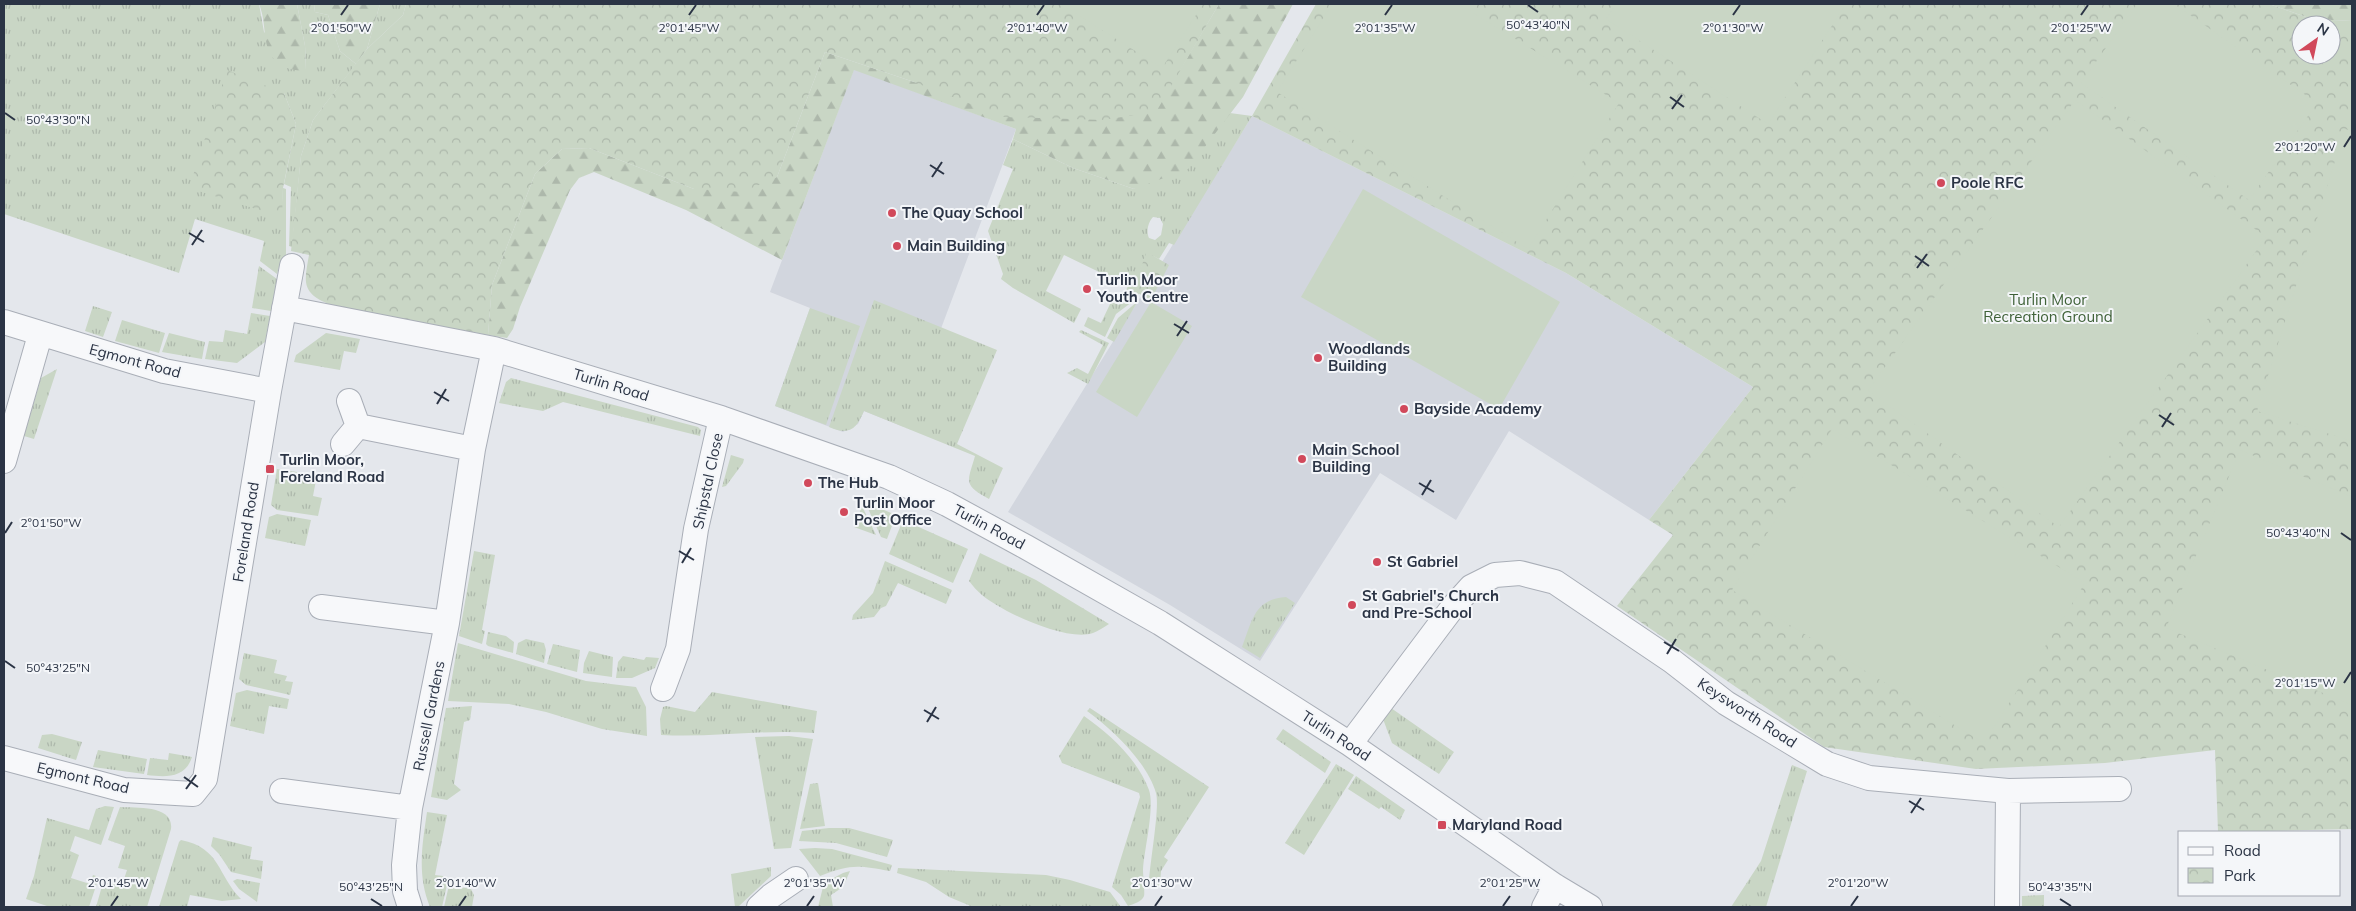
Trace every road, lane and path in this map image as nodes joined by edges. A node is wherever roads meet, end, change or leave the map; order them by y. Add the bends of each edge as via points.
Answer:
1 (292, 266) dead end
2 (284, 308) junction
3 (4, 322) edge
4 (40, 335) junction
5 (494, 349) junction
6 (269, 391) junction
7 (349, 401) dead end
8 (721, 418) junction
9 (358, 426) junction
10 (343, 444) dead end
11 (473, 449) junction
12 (4, 461) edge
13 (321, 607) dead end
14 (447, 623) junction
15 (663, 689) dead end
16 (1350, 744) junction
17 (4, 758) edge
18 (2119, 789) dead end
19 (282, 791) dead end
20 (2008, 791) junction
21 (193, 794) joint
22 (410, 808) junction
23 (796, 879) dead end
24 (1555, 886) junction
25 (410, 907) edge
26 (759, 907) edge
27 (1544, 907) edge
28 (1590, 907) edge
29 (2007, 907) edge

1 - 2 street, Foreland Road
2 - 5 street, Turlin Road
2 - 6 street, Foreland Road
3 - 4 street, Egmont Road
4 - 6 street, Egmont Road via 164,371
4 - 12 street
5 - 8 street, Turlin Road
5 - 11 street, Russell Gardens
6 - 21 street, Foreland Road via 205,779
7 - 9 street
8 - 15 street, Shipstal Close via 696,529 678,649
8 - 16 street, Turlin Road via 889,477 947,504 1160,623
9 - 10 street
9 - 11 street
11 - 14 street, Russell Gardens
13 - 14 street
14 - 22 street, Russell Gardens
16 - 20 street, Keysworth Road via 1452,607 1471,587 1495,575 1520,573 1555,582 1726,702 1827,764 1868,778
16 - 24 street, Turlin Road
17 - 21 street, Egmont Road via 124,790
18 - 20 street, Keysworth Road
19 - 22 street
20 - 29 street
22 - 25 street, Russell Gardens via 404,865 405,891
23 - 26 street
24 - 27 street
24 - 28 street, Turlin Road

